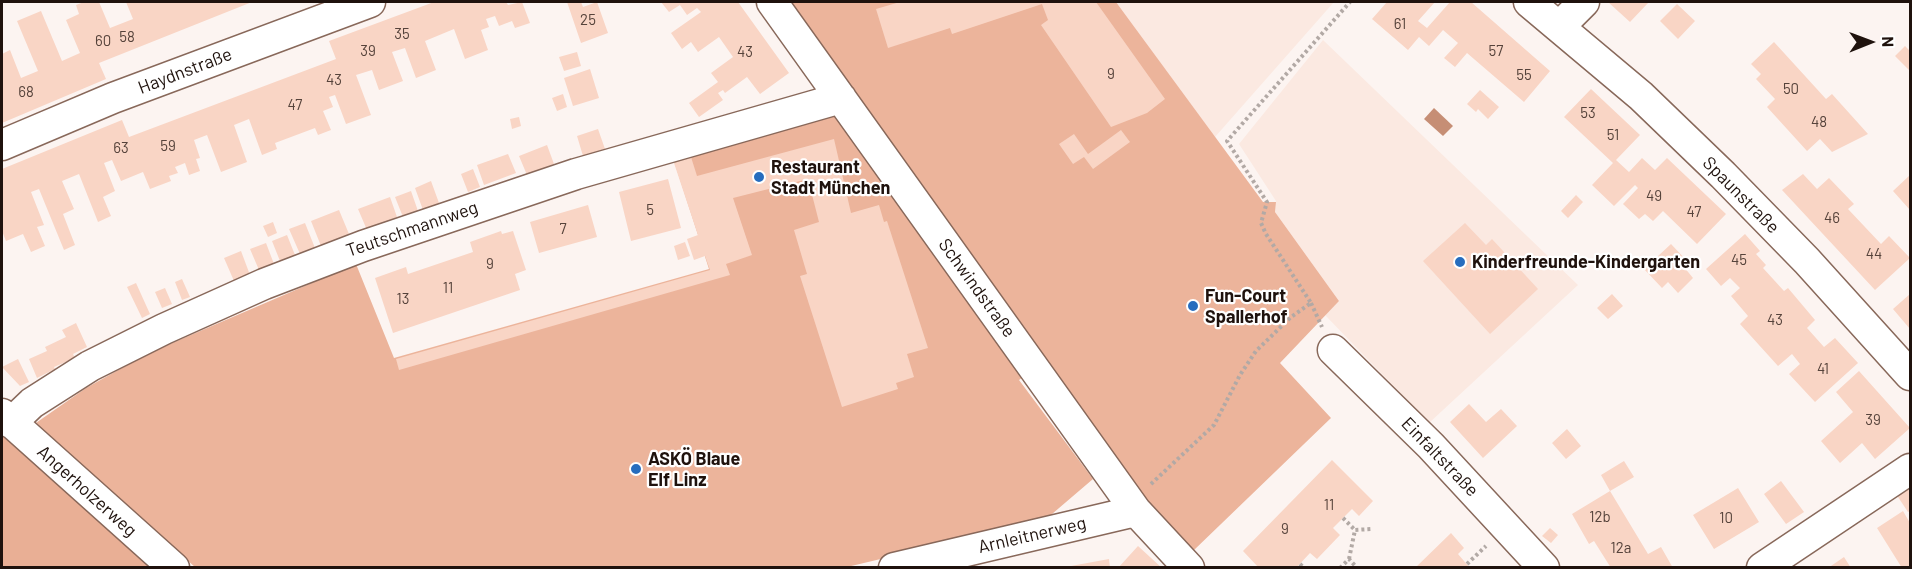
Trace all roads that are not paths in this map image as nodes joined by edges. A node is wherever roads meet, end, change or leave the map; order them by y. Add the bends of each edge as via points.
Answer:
1 (370, 2) edge
2 (772, 2) edge
3 (1529, 2) edge
4 (1584, 2) edge
5 (1559, 27) junction
6 (842, 98) junction
7 (2, 145) edge
8 (1333, 350) dead end
9 (1911, 375) edge
10 (6, 419) edge
11 (1911, 469) edge
12 (1136, 510) junction
13 (174, 567) edge
14 (894, 567) edge
15 (1189, 567) edge
16 (1544, 567) edge
17 (1762, 567) edge

1 - 7 street, Haydnstraße via 113,98
2 - 6 street, Schwindstraße
3 - 5 street, Spaunstraße
4 - 5 street
5 - 9 street, Spaunstraße via 1641,96 1723,175
6 - 10 street, Teutschmannweg via 576,174 264,284 90,366
6 - 12 street, Schwindstraße
8 - 16 street, Einfaltstraße via 1431,446
10 - 13 street, Angerholzerweg
11 - 17 street
12 - 14 street, Arnleitnerweg
12 - 15 street, Schwindstraße

